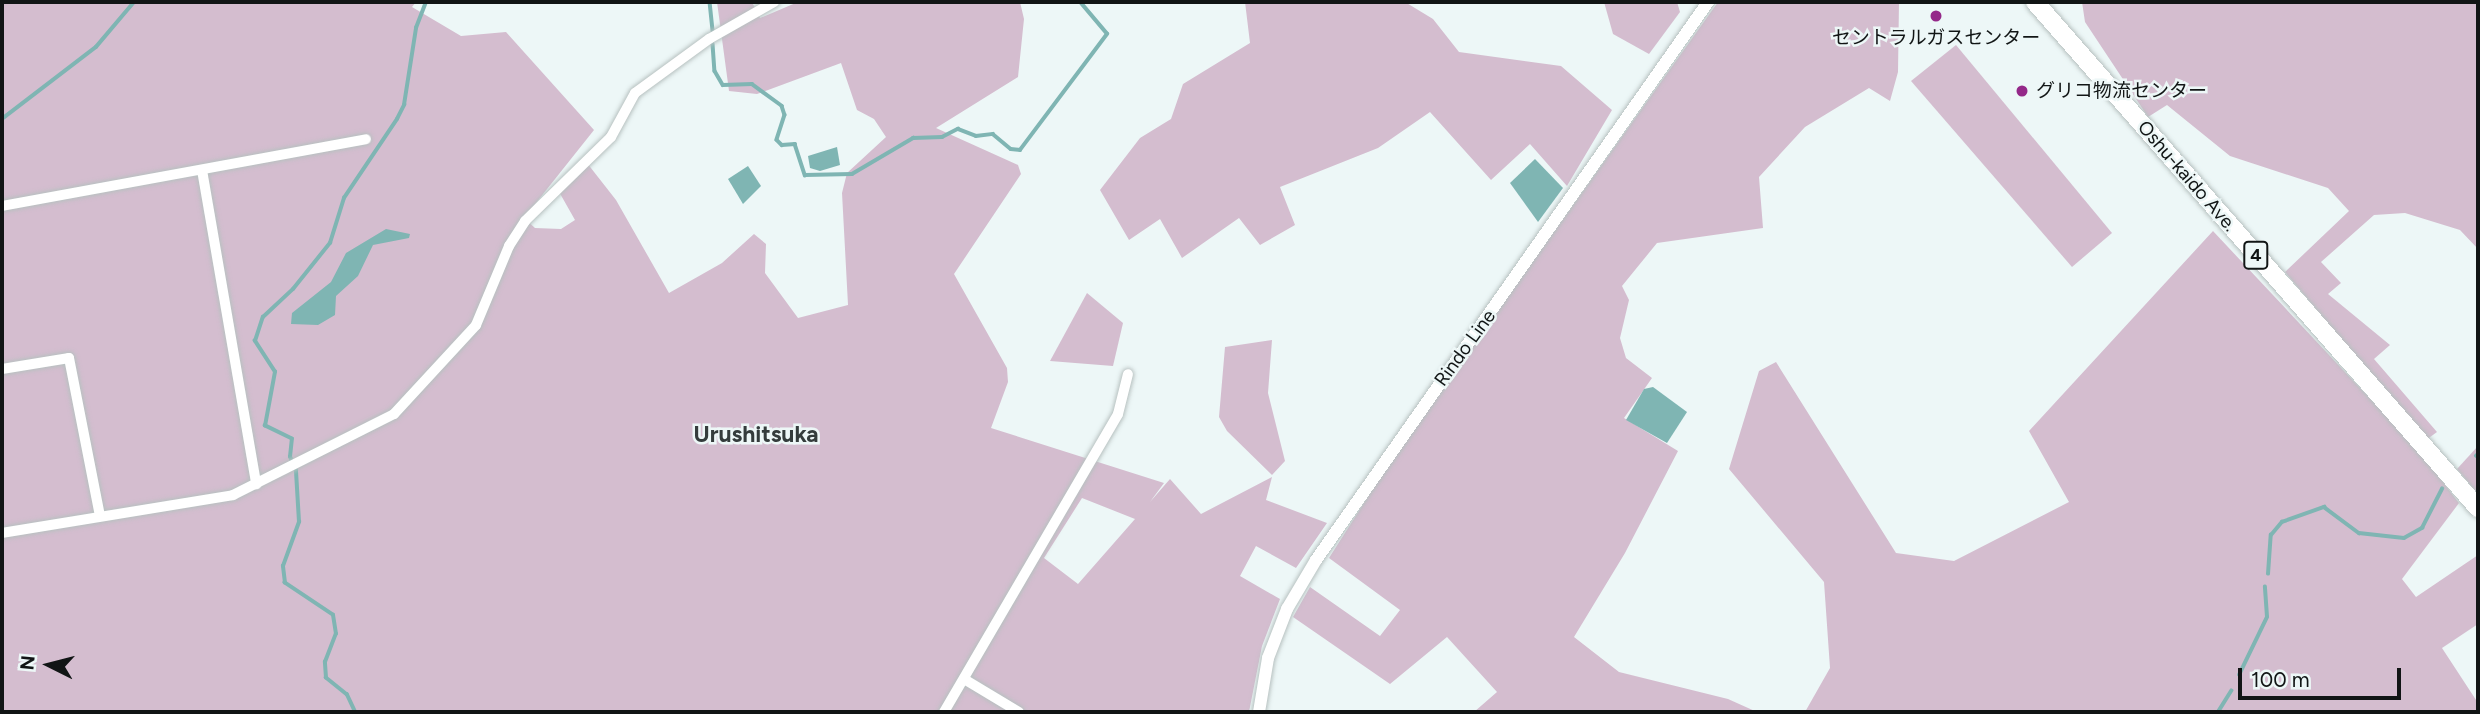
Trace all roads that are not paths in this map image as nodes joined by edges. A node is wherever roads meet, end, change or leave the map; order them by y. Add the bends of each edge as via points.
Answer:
1 (774, 2) edge
2 (1708, 2) edge
3 (2035, 2) edge
4 (366, 139) dead end
5 (202, 170) junction
6 (2, 206) edge
7 (2, 369) edge
8 (1128, 374) dead end
9 (256, 484) junction
10 (2478, 508) edge
11 (100, 516) junction
12 (2, 533) edge
13 (964, 679) junction
14 (944, 712) edge
15 (1018, 712) edge
16 (1259, 712) edge

1 - 9 street via 709,39 630,97 611,136 525,221 509,246 476,325 407,404 344,442
2 - 16 street, Rindo Line via 1316,560 1287,608 1268,658
3 - 10 highway, Oshu-kaido Ave. / 4
4 - 5 street
5 - 6 street
5 - 9 street
7 - 11 street via 69,358
8 - 13 street via 1118,414
9 - 11 street via 233,495
11 - 12 street
13 - 14 street
13 - 15 street

